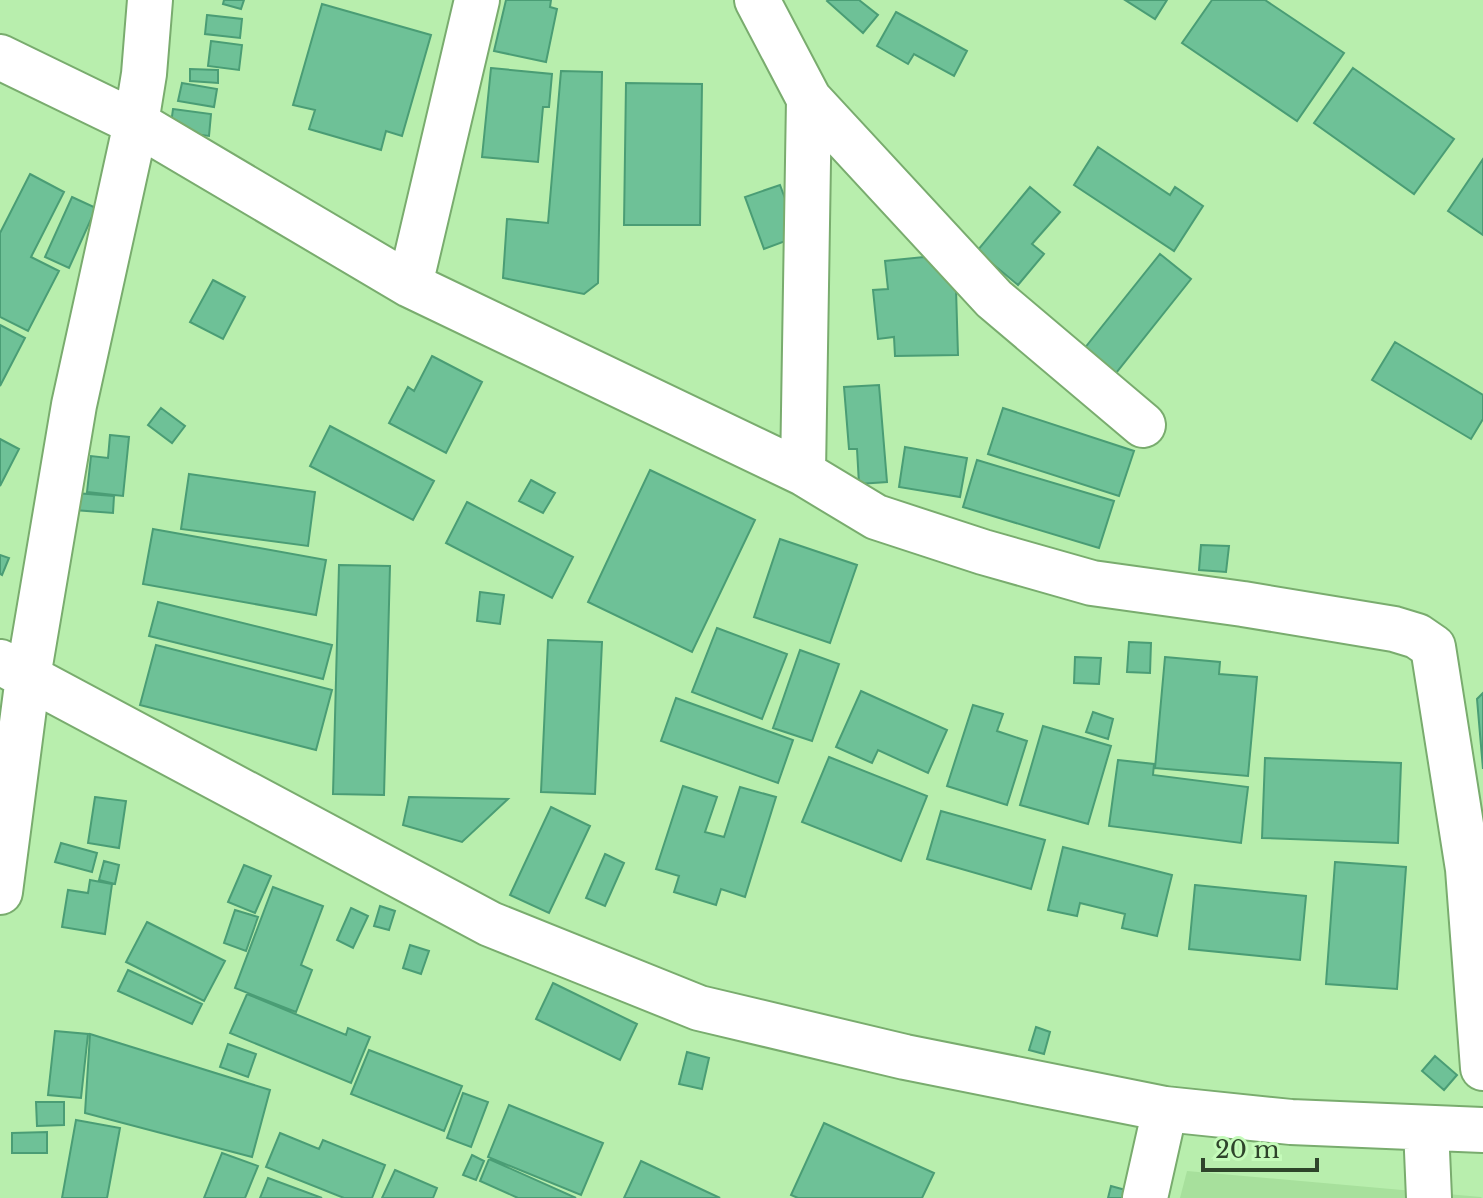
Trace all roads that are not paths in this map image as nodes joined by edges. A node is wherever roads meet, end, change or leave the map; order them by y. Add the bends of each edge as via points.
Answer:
1 (150, 0) edge
2 (477, 0) edge
3 (757, 0) edge
4 (0, 57) edge
5 (809, 99) junction
6 (136, 123) junction
7 (410, 285) junction
8 (1143, 425) dead end
9 (803, 473) junction
10 (14, 669) edge
11 (0, 892) edge
12 (1483, 1068) edge
13 (1165, 1109) junction
14 (1426, 1128) junction
15 (1483, 1130) edge
16 (1145, 1198) edge
17 (1429, 1198) edge

1 - 6 street
2 - 7 street
3 - 5 street
4 - 6 street
5 - 8 street via 994,299
5 - 9 street
6 - 7 street
6 - 10 street
7 - 9 street
9 - 12 street via 876,517 1092,583 1394,629 1433,647 1468,869
10 - 11 street
10 - 13 street via 490,924 699,1008 905,1057
13 - 14 street
13 - 16 street
14 - 15 street
14 - 17 street

